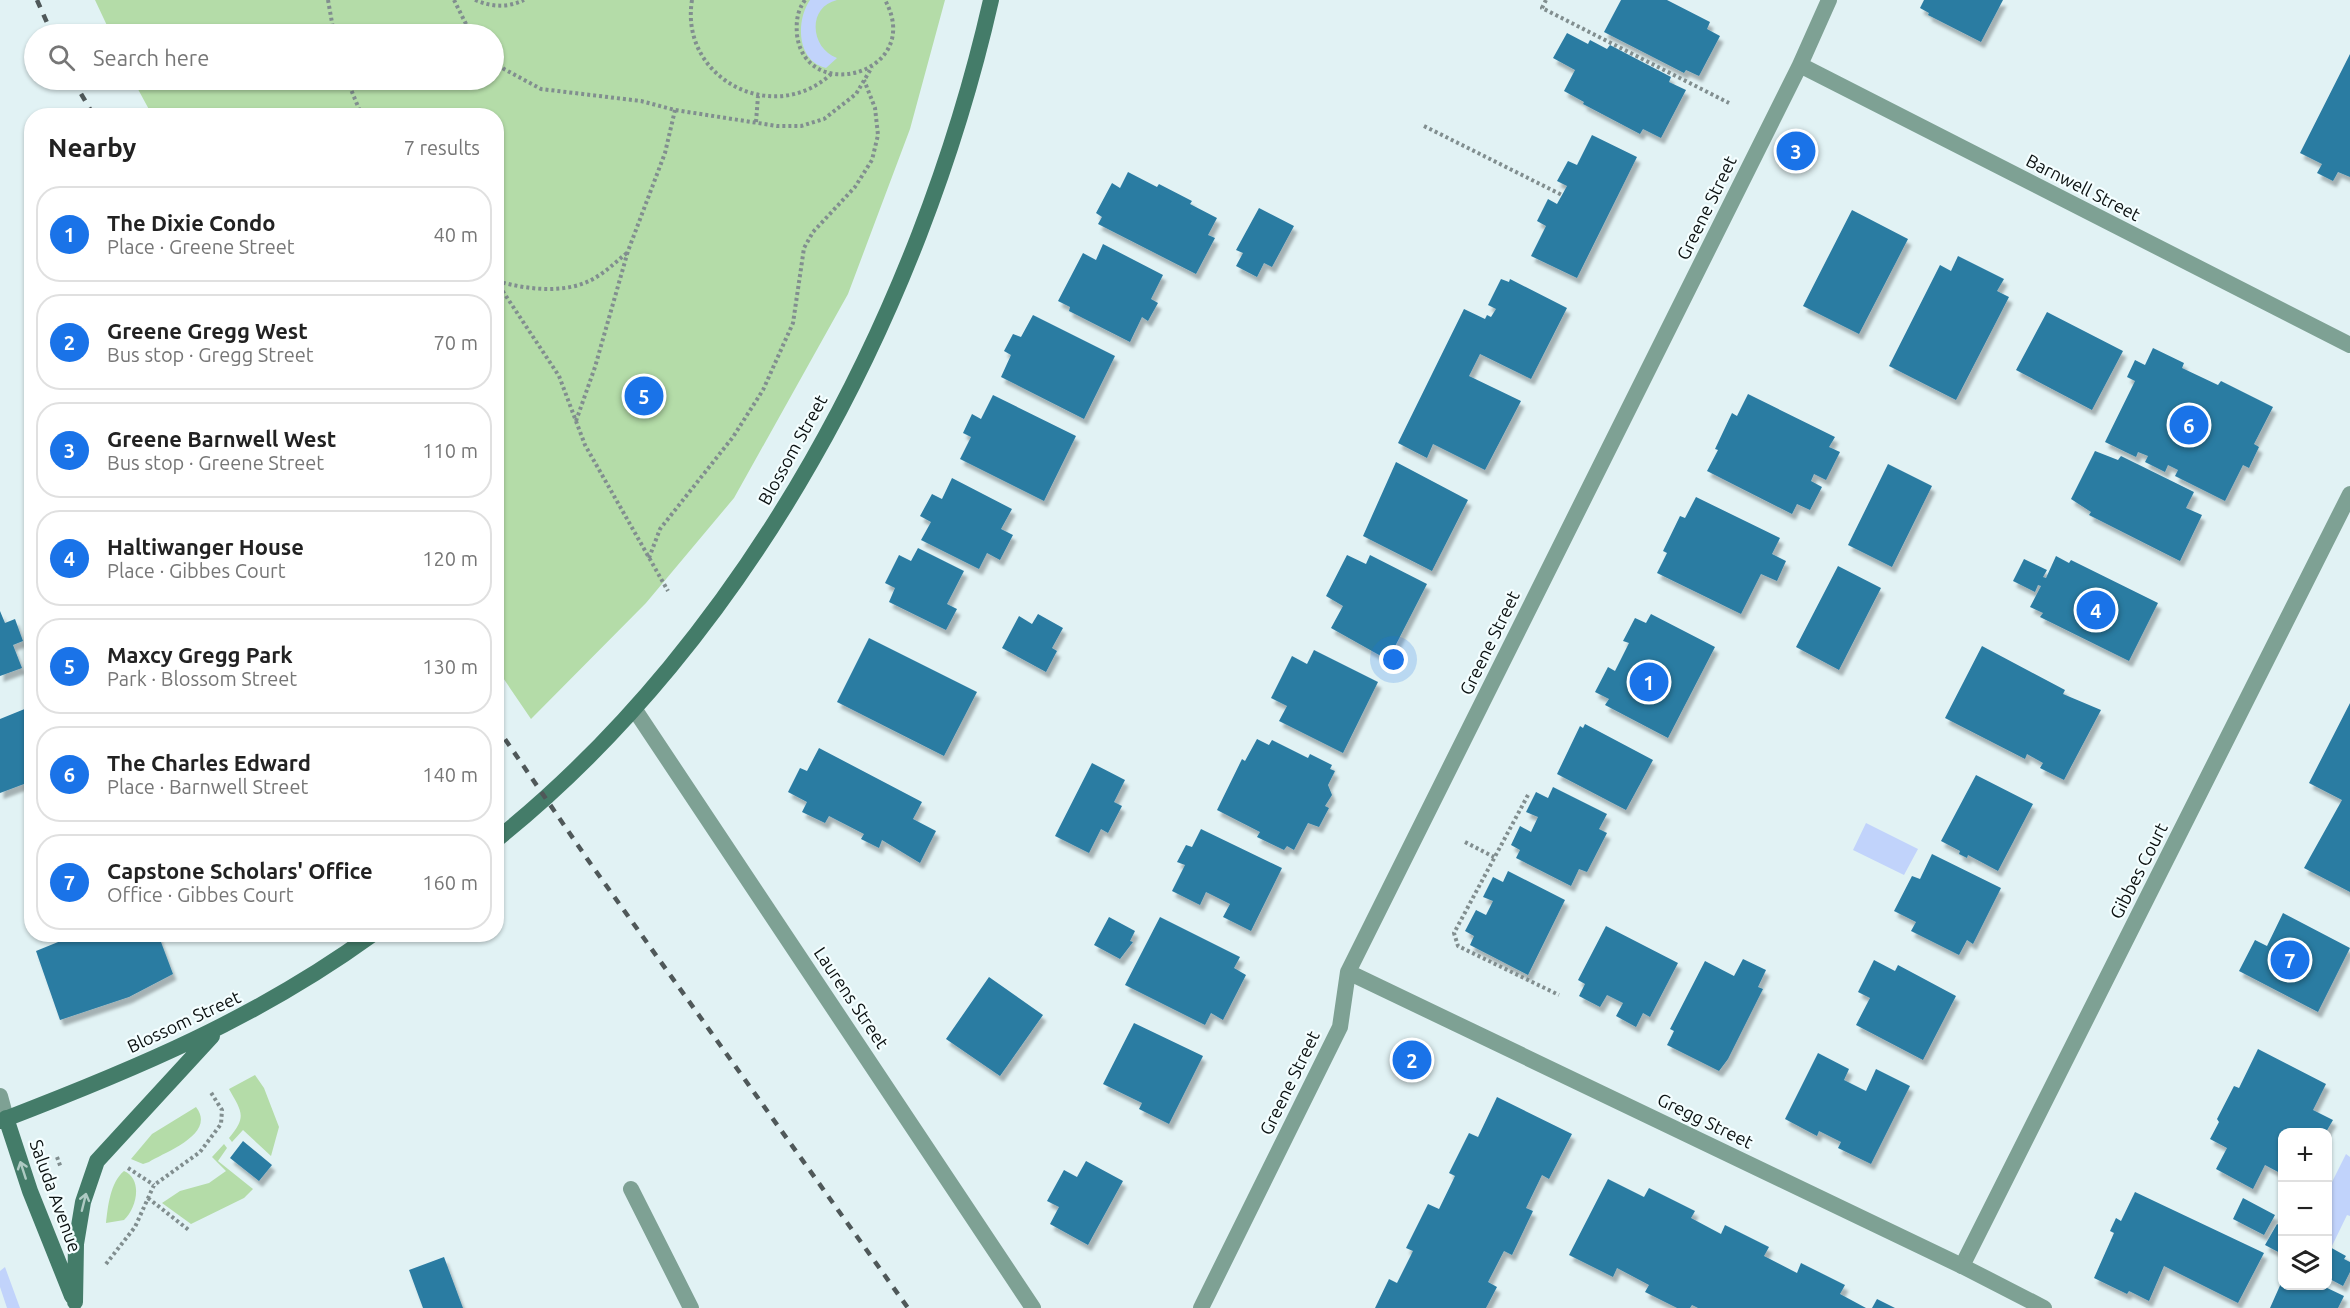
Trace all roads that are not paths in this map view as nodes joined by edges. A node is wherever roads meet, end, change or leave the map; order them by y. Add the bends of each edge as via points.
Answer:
1 (991, 0) edge
2 (1829, 0) edge
3 (1800, 65) junction
4 (2350, 345) edge
5 (2350, 494) edge
6 (634, 710) junction
7 (504, 833) edge
8 (361, 942) edge
9 (1348, 972) junction
10 (218, 1030) junction
11 (0, 1096) edge
12 (3, 1119) edge
13 (631, 1189) dead end
14 (1962, 1266) junction
15 (76, 1305) edge
16 (691, 1308) edge
17 (1033, 1308) edge
18 (1202, 1308) edge
19 (2044, 1308) edge

1 - 6 main road, Blossom Street via 973,80 936,189 901,282 841,403 774,525 696,635
2 - 3 street, Greene Street
3 - 4 street, Barnwell Street
3 - 9 street, Greene Street
5 - 14 street, Gibbes Court
6 - 7 main road, Blossom Street via 570,776
6 - 17 street, Laurens Street
8 - 10 main road, Blossom Street via 287,992
9 - 14 street, Gregg Street
9 - 18 street, Greene Street via 1340,1027
10 - 12 main road, Blossom Street
15 -> 10 main road via 78,1233 83,1202 97,1161
11 - 12 street, Saluda Avenue
15 -> 12 main road, Saluda Avenue
13 - 16 street
14 - 19 street, Gregg Street

